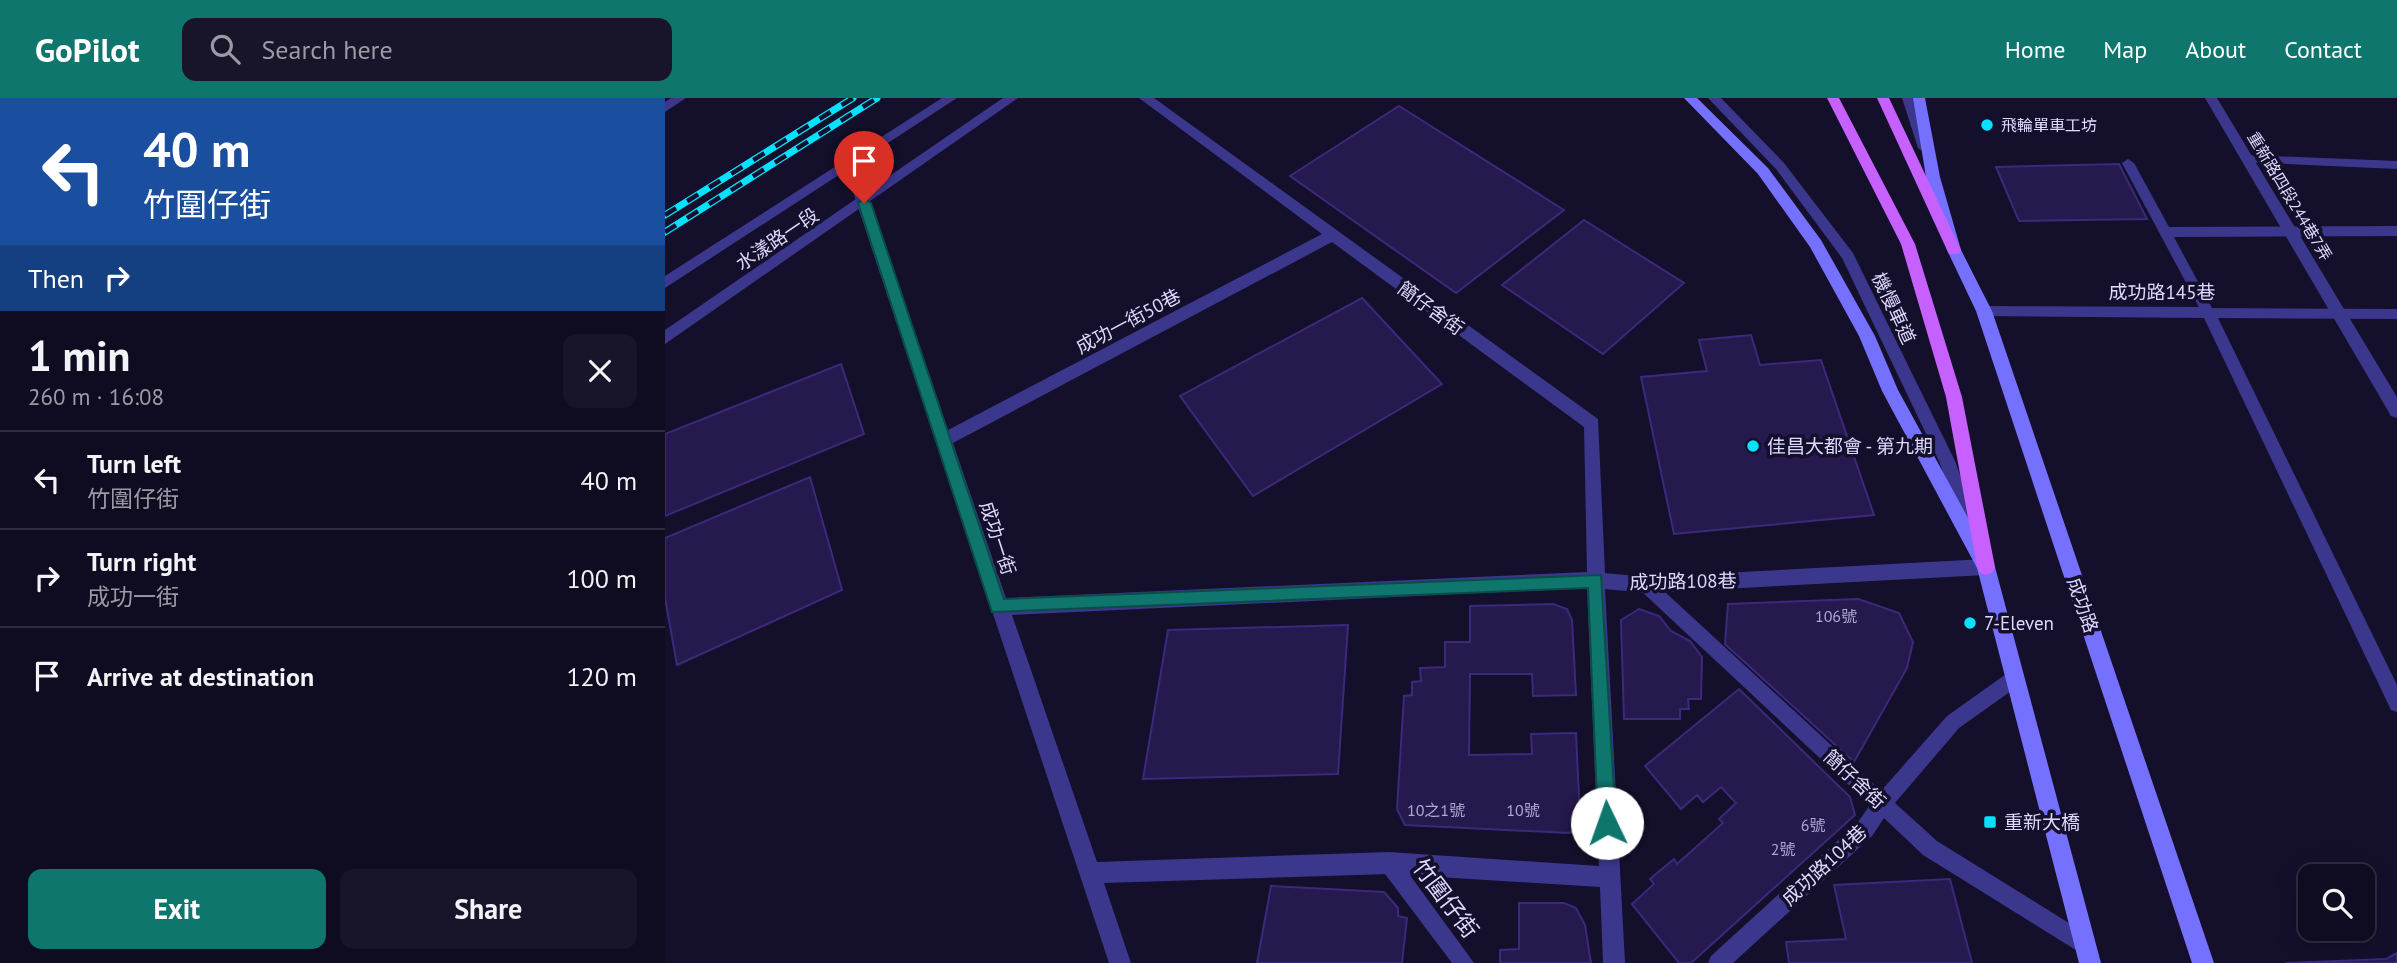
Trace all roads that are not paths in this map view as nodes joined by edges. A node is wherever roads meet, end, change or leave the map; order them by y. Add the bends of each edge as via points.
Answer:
1 (680, 98) edge
2 (951, 98) edge
3 (1012, 98) edge
4 (1145, 98) edge
5 (1690, 98) edge
6 (1714, 98) edge
7 (1833, 98) edge
8 (1883, 98) edge
9 (1908, 98) edge
10 (1919, 98) edge
11 (2211, 98) edge
12 (665, 108) edge
13 (2247, 159) junction
14 (2129, 163) dead end
15 (851, 165) junction
16 (2397, 165) edge
17 (1933, 177) junction
18 (864, 203) junction
19 (2292, 230) junction
20 (2397, 231) edge
21 (2165, 232) junction
22 (1331, 236) junction
23 (1954, 250) junction
24 (665, 283) edge
25 (1984, 311) junction
26 (2208, 312) junction
27 (2340, 312) junction
28 (2397, 314) edge
29 (665, 338) edge
30 (2396, 407) edge
31 (944, 440) junction
32 (1986, 567) junction
33 (1596, 580) junction
34 (1646, 585) junction
35 (998, 607) junction
36 (2015, 678) junction
37 (2397, 704) edge
38 (1882, 804) junction
39 (1389, 863) junction
40 (1088, 873) junction
41 (1610, 877) junction
42 (2088, 954) edge
43 (1120, 963) edge
44 (1464, 963) edge
45 (1614, 963) edge
46 (1719, 963) edge
47 (2203, 963) edge

1 - 12 street
2 - 15 street, 水漾路一段
3 - 18 street, 水漾路一段
4 - 22 street, 簡仔舍街
5 - 32 main road via 1763,171 1816,244
6 - 32 lane, 機慢車道 via 1780,166 1848,256 1947,461
7 - 32 main road via 1908,244 1954,397
8 - 23 main road
9 - 17 lane
10 - 17 main road, 成功路
11 - 13 street, 重新路四段244巷7弄
13 - 16 lane
13 - 19 street, 重新路四段244巷7弄
14 - 21 lane
15 - 18 street, 成功一街
15 - 24 street, 水漾路一段
17 - 23 main road, 成功路
18 - 29 street, 水漾路一段
18 - 31 street, 成功一街
19 - 20 lane
19 - 21 lane
19 - 27 street, 重新路四段244巷7弄
21 - 26 lane
22 - 31 street, 成功一街50巷
22 - 33 street, 簡仔舍街 via 1592,424
23 - 25 main road, 成功路
25 - 26 lane, 成功路145巷
25 - 47 main road, 成功路
26 - 27 lane, 成功路145巷
26 - 37 lane
27 - 28 lane, 成功路145巷
27 - 30 street, 重新路四段244巷7弄
31 - 35 street, 成功一街
32 - 34 street, 成功路108巷
32 - 36 main road
33 - 34 street, 成功路108巷
33 - 35 street
33 - 41 street
34 - 38 lane, 簡仔舍街
35 - 40 street, 成功一街
36 - 38 lane, 成功路104巷 via 1953,722
36 - 42 main road
38 - 42 lane, 簡仔舍街 via 1930,848
38 - 46 lane, 成功路104巷 via 1864,829
39 - 40 street
39 - 41 street
39 - 44 lane, 竹圍仔街
40 - 43 street, 成功一街
41 - 45 street

